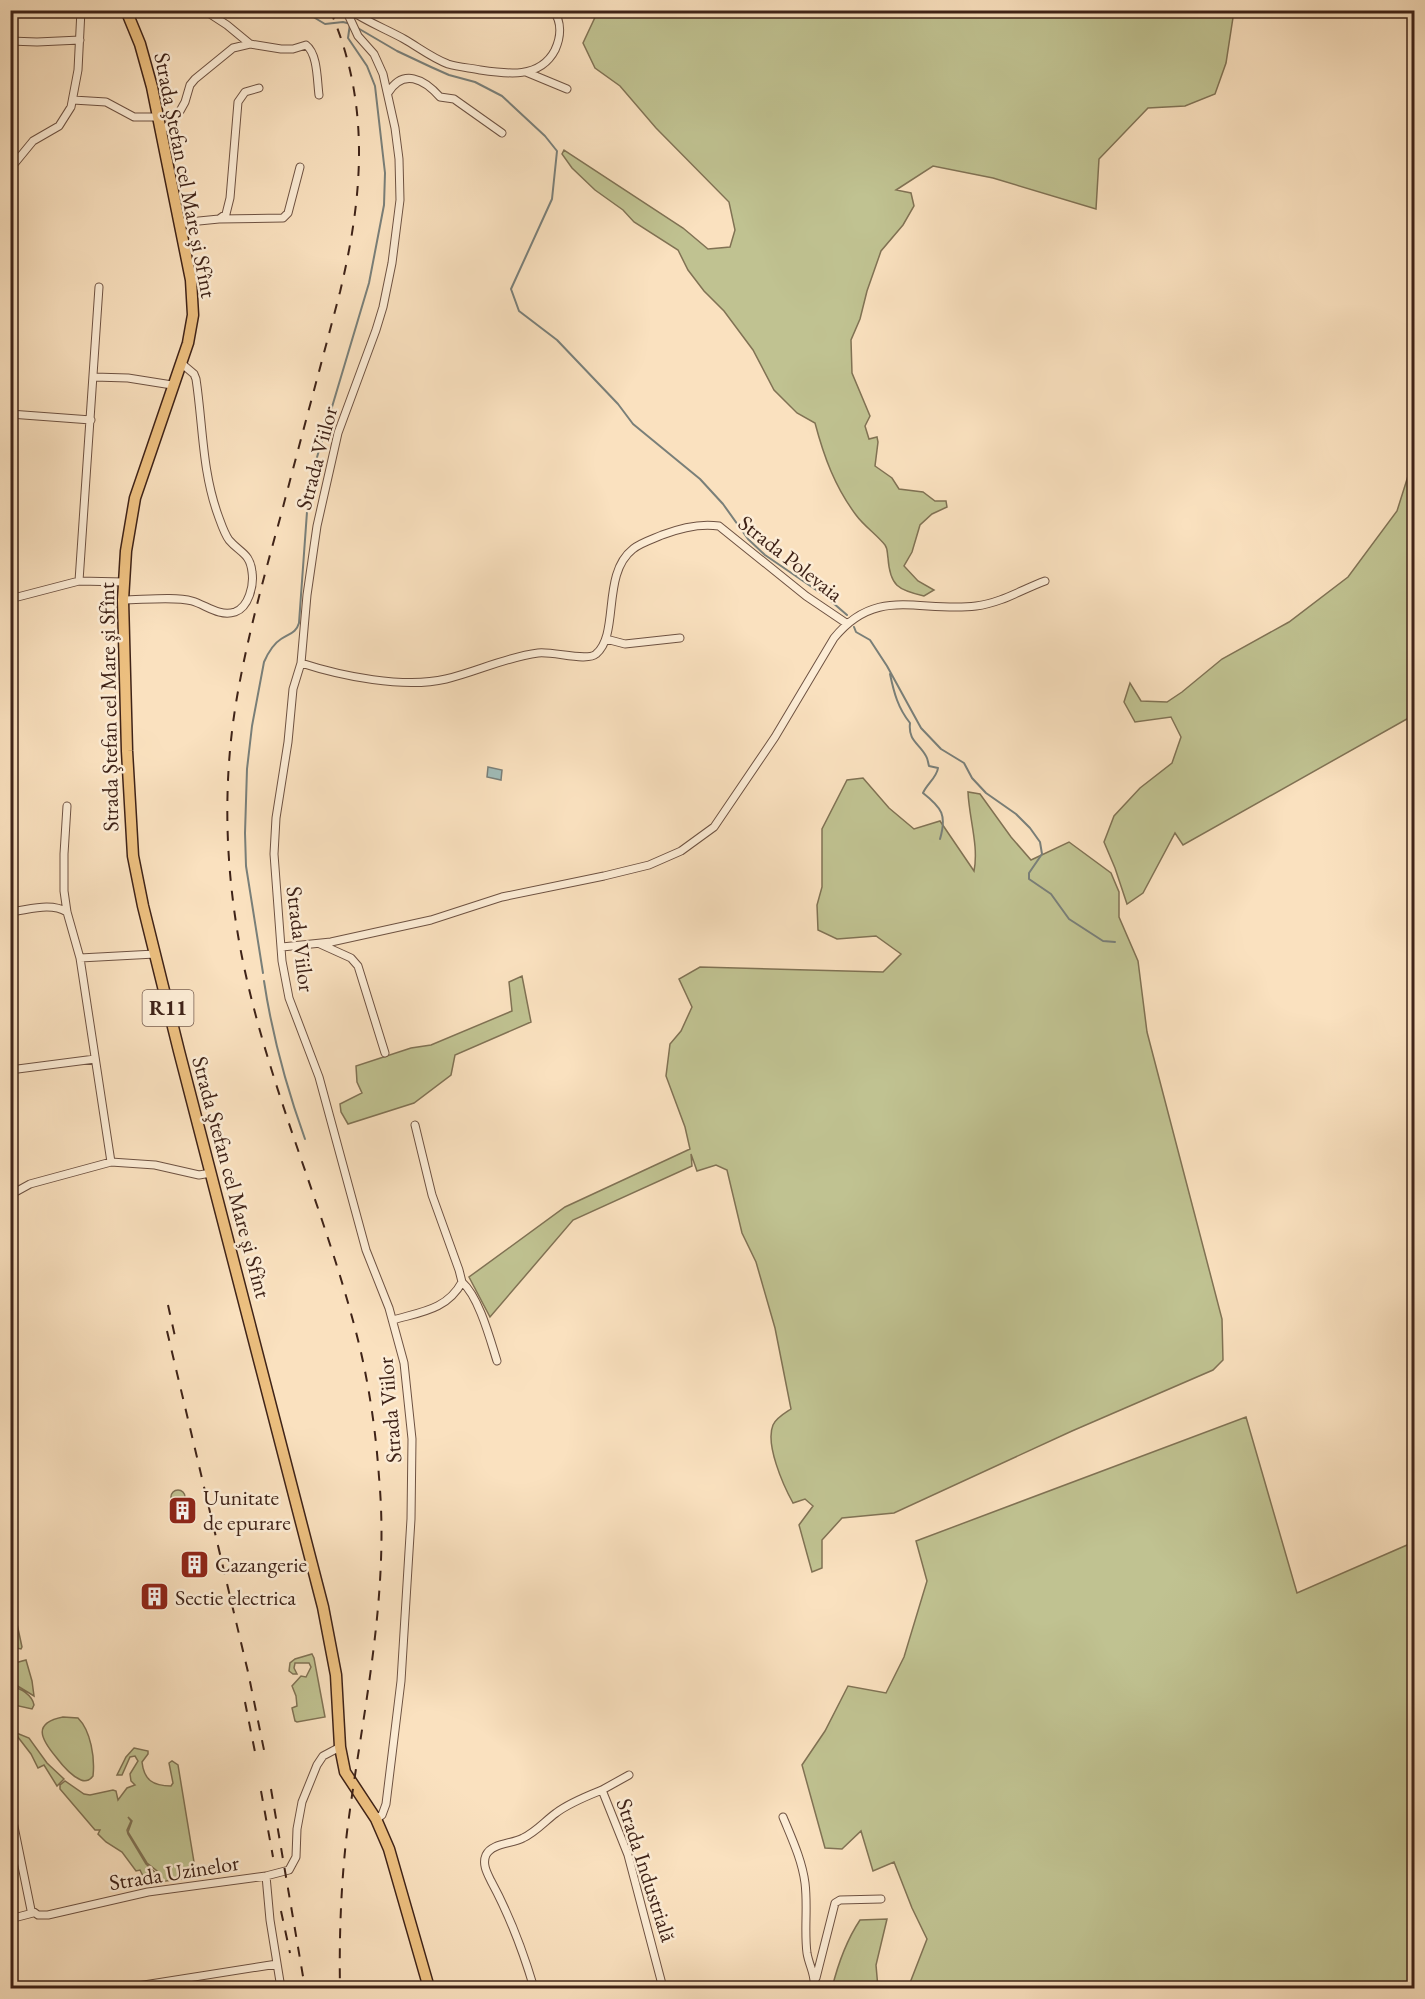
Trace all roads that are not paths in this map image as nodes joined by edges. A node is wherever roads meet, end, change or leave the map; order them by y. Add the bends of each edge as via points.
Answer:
1 (81, 10) edge
2 (126, 10) edge
3 (204, 10) edge
4 (553, 10) edge
5 (348, 13) edge
6 (80, 40) junction
7 (10, 41) edge
8 (250, 44) junction
9 (526, 72) junction
10 (259, 88) dead end
11 (567, 89) dead end
12 (388, 93) junction
13 (319, 95) dead end
14 (73, 100) junction
15 (158, 117) junction
16 (160, 130) junction
17 (502, 133) dead end
18 (300, 167) dead end
19 (10, 169) edge
20 (219, 219) junction
21 (179, 223) junction
22 (99, 287) dead end
23 (181, 363) junction
24 (94, 377) junction
25 (172, 385) junction
26 (10, 414) edge
27 (91, 420) junction
28 (79, 581) junction
29 (1045, 581) dead end
30 (124, 582) junction
31 (10, 599) edge
32 (123, 600) junction
33 (846, 623) junction
34 (680, 638) dead end
35 (606, 639) junction
36 (301, 663) junction
37 (67, 806) dead end
38 (10, 912) edge
39 (67, 912) junction
40 (317, 943) junction
41 (282, 947) junction
42 (155, 954) junction
43 (80, 958) junction
44 (385, 1053) dead end
45 (95, 1059) junction
46 (10, 1070) edge
47 (415, 1125) dead end
48 (111, 1162) junction
49 (211, 1173) junction
50 (11, 1195) edge
51 (462, 1282) junction
52 (393, 1320) junction
53 (497, 1361) dead end
54 (340, 1747) junction
55 (629, 1775) dead end
56 (602, 1790) junction
57 (10, 1807) edge
58 (783, 1817) dead end
59 (376, 1819) junction
60 (266, 1876) junction
61 (881, 1899) dead end
62 (33, 1913) junction
63 (10, 1919) edge
64 (277, 1964) junction
65 (816, 1978) junction
66 (125, 1989) edge
67 (281, 1989) edge
68 (429, 1989) edge
69 (534, 1989) edge
70 (663, 1989) edge
71 (814, 1989) edge

1 - 6 street
2 - 15 main road, Strada Ştefan cel Mare şi Sfînt / R11 via 140,44
3 - 8 street
4 - 9 street via 560,30 556,48 547,61
5 - 9 street via 450,65
5 - 12 street, Strada Viilor via 353,28 379,63
6 - 7 street
6 - 14 street
8 - 13 street via 281,49 309,47
8 - 16 street via 233,48 195,79 180,111
9 - 11 street
10 - 20 street via 245,92 238,102 230,198 226,214
12 - 17 street via 397,82 412,78 429,85 440,97 453,99
12 - 36 street, Strada Viilor via 399,159 400,200 392,263 376,330 331,462 312,556
14 - 15 street via 106,102 134,117
14 - 19 street via 59,126 33,141
15 - 16 main road, Strada Ştefan cel Mare şi Sfînt / R11
16 - 21 main road, Strada Ştefan cel Mare şi Sfînt / R11
18 - 20 street via 288,213 283,218
20 - 21 street
21 - 23 main road, Strada Ştefan cel Mare şi Sfînt / R11 via 193,315
22 - 24 street
23 - 25 main road, Strada Ştefan cel Mare şi Sfînt / R11
23 - 32 street via 196,380 209,483 230,541 246,554 253,576 249,595 237,611 228,613 185,600
24 - 25 street
24 - 27 street
25 - 30 main road, Strada Ştefan cel Mare şi Sfînt / R11 via 135,498
26 - 27 street
27 - 28 street
28 - 30 street
28 - 31 street
29 - 33 street via 985,605 881,606
30 - 32 main road, Strada Ştefan cel Mare şi Sfînt / R11
32 - 42 main road, Strada Ştefan cel Mare şi Sfînt / R11 via 130,828
33 - 35 street, Strada Polevaia via 719,526 706,524 672,531 633,549 620,568 613,589
33 - 40 street via 714,827 681,851 649,865 502,897 432,921
34 - 35 street via 625,644
35 - 36 street via 591,657 538,653 429,682 347,676
36 - 41 street, Strada Viilor via 293,689 275,832 275,889
37 - 39 street
38 - 39 street via 59,907
39 - 43 street
40 - 41 street
40 - 44 street, Strada Viilor via 351,958 358,966
41 - 52 street, Strada Viilor via 289,998 319,1077 366,1250
42 - 43 street
42 - 49 main road, Strada Ştefan cel Mare şi Sfînt / R11
43 - 45 street
45 - 46 street
45 - 48 street
47 - 51 street via 432,1195
48 - 49 street via 155,1165 199,1175
48 - 50 street via 30,1184
49 - 54 main road, Strada Ştefan cel Mare şi Sfînt / R11 via 323,1607 336,1675
51 - 52 street via 442,1305
51 - 53 street
52 - 59 street, Strada Viilor via 404,1363 412,1476 398,1715 386,1804
54 - 59 main road, Strada Ştefan cel Mare şi Sfînt / R11 via 345,1772
54 - 60 street, Strada Uzinelor via 319,1760 304,1794 293,1865 285,1872
55 - 56 street
56 - 69 street, Strada Industrială via 557,1812 530,1835 496,1846 486,1855 487,1872 507,1911
56 - 70 street, Strada Industrială via 628,1855
57 - 62 street
58 - 65 street via 805,1882 808,1957
59 - 68 main road, Strada Ştefan cel Mare şi Sfînt / R11 via 395,1868
60 - 62 street, Strada Uzinelor via 171,1888 48,1915
60 - 64 street
61 - 65 street via 835,1903
62 - 63 street, Strada Uzinelor
64 - 66 street
64 - 67 street
65 - 71 street

